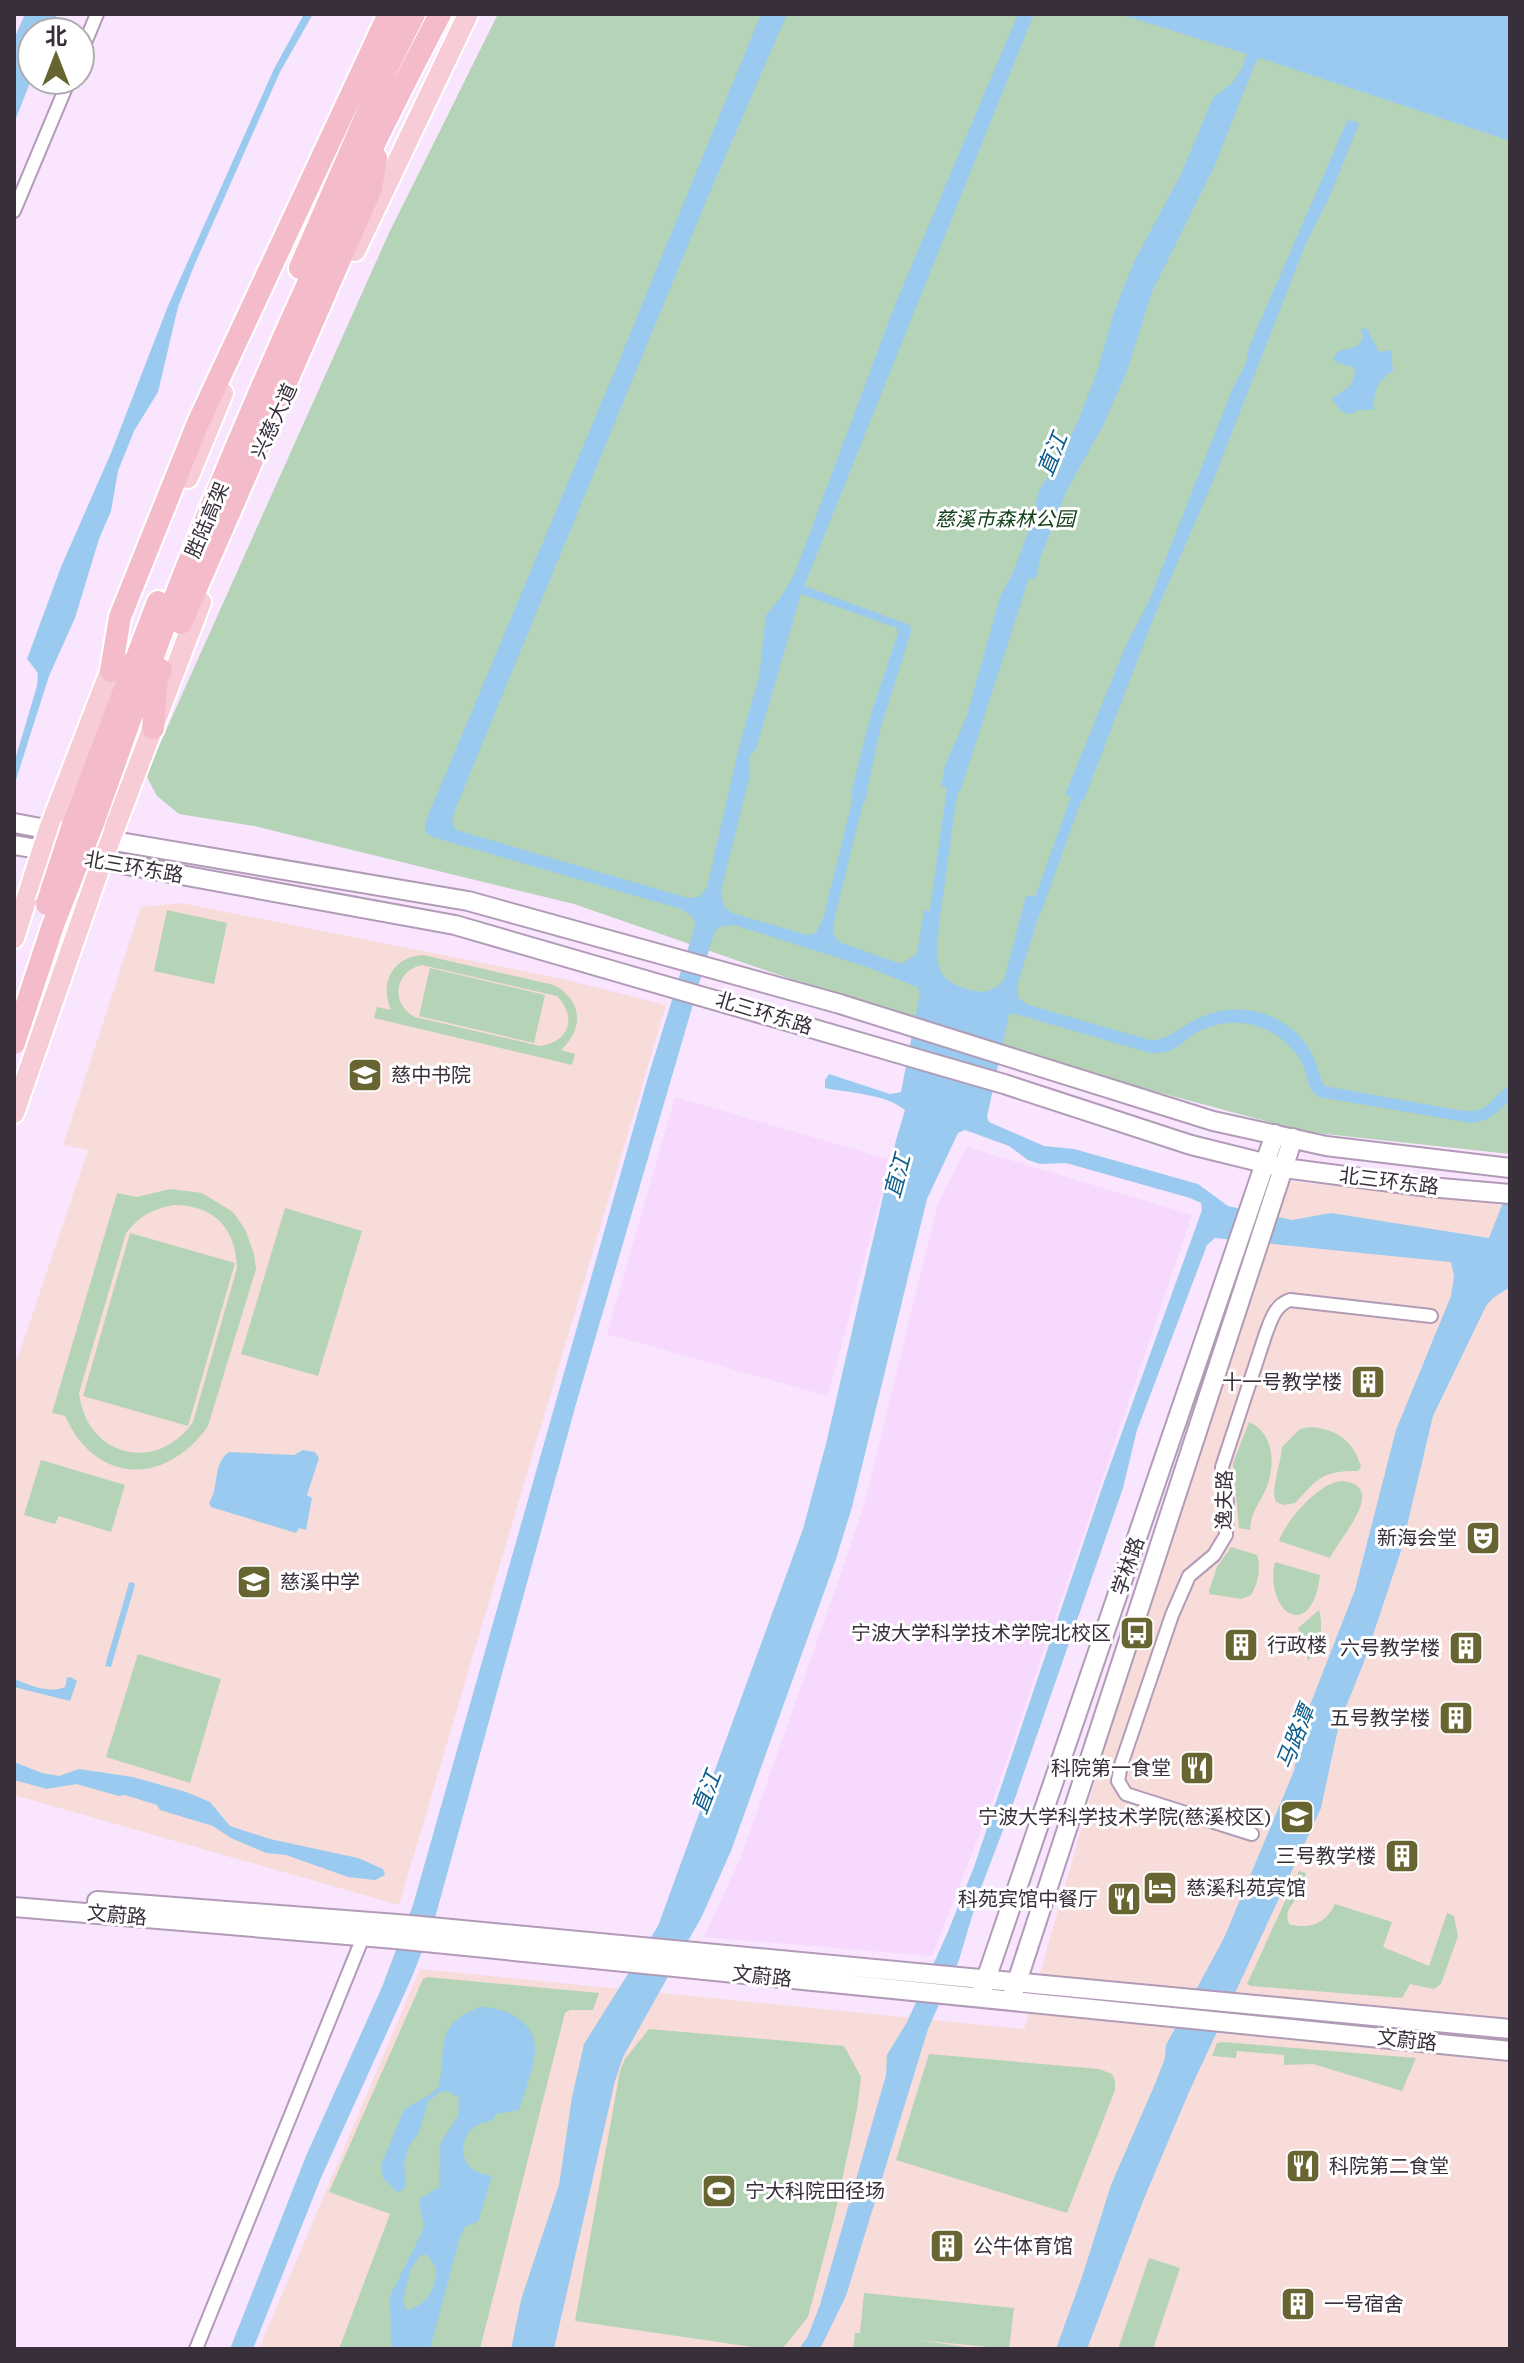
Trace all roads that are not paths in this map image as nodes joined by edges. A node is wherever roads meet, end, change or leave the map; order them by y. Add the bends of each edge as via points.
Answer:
1 (389, 14) edge
2 (402, 14) edge
3 (414, 14) edge
4 (440, 14) edge
5 (468, 14) edge
6 (62, 96) edge
7 (379, 135) junction
8 (14, 211) edge
9 (111, 671) junction
10 (153, 728) junction
11 (14, 823) edge
12 (49, 829) junction
13 (110, 840) junction
14 (14, 845) edge
15 (42, 850) junction
16 (102, 861) junction
17 (14, 938) edge
18 (14, 1001) edge
19 (14, 1043) edge
20 (14, 1113) edge
21 (1284, 1136) junction
22 (1275, 1165) junction
23 (1505, 1167) edge
24 (1510, 1194) edge
25 (1431, 1316) dead end
26 (1252, 1834) dead end
27 (14, 1894) edge
28 (14, 1907) edge
29 (402, 1932) junction
30 (363, 1937) junction
31 (982, 1989) junction
32 (1013, 1992) junction
33 (1510, 2029) edge
34 (1510, 2051) edge
35 (196, 2349) edge

1 - 9 highway via 198,423 120,617
2 - 9 main road via 230,376
3 - 18 highway, 胜陆高架, bridge via 173,562 73,825
4 - 7 highway, 胜陆高架
5 - 10 main road, 兴慈大道 via 260,448
6 - 8 street
7 - 10 highway via 371,188 157,677
7 - 19 highway, 胜陆高架, bridge via 261,389 186,568
9 - 12 main road
10 - 13 main road, 兴慈大道
11 - 12 main road, 北三环东路
12 - 13 main road, 北三环东路
12 - 15 main road
13 - 16 main road, 兴慈大道
13 - 21 main road, 北三环东路 via 468,901 840,1004 1213,1121
14 - 15 main road, 北三环东路
15 - 16 main road, 北三环东路
15 - 17 main road
16 - 20 main road, 兴慈大道
16 - 22 main road, 北三环东路 via 455,925 1004,1084 1191,1145
21 - 22 main road, 学林路
21 - 23 main road, 北三环东路 via 1373,1153
22 - 24 main road, 北三环东路
22 - 31 main road, 学林路
22 - 32 main road, 学林路 via 1271,1209
25 - 26 street, 逸夫路 via 1290,1300 1273,1313 1266,1333 1222,1467 1226,1535 1214,1555 1189,1576 1118,1781 1126,1794
27 - 29 main road, 文蔚路
28 - 30 main road, 文蔚路
29 - 30 main road, 文蔚路
29 - 31 main road, 文蔚路
30 - 35 street
31 - 32 main road, 文蔚路
32 - 33 main road, 文蔚路 via 1184,1998
32 - 34 main road, 文蔚路 via 1176,2017

